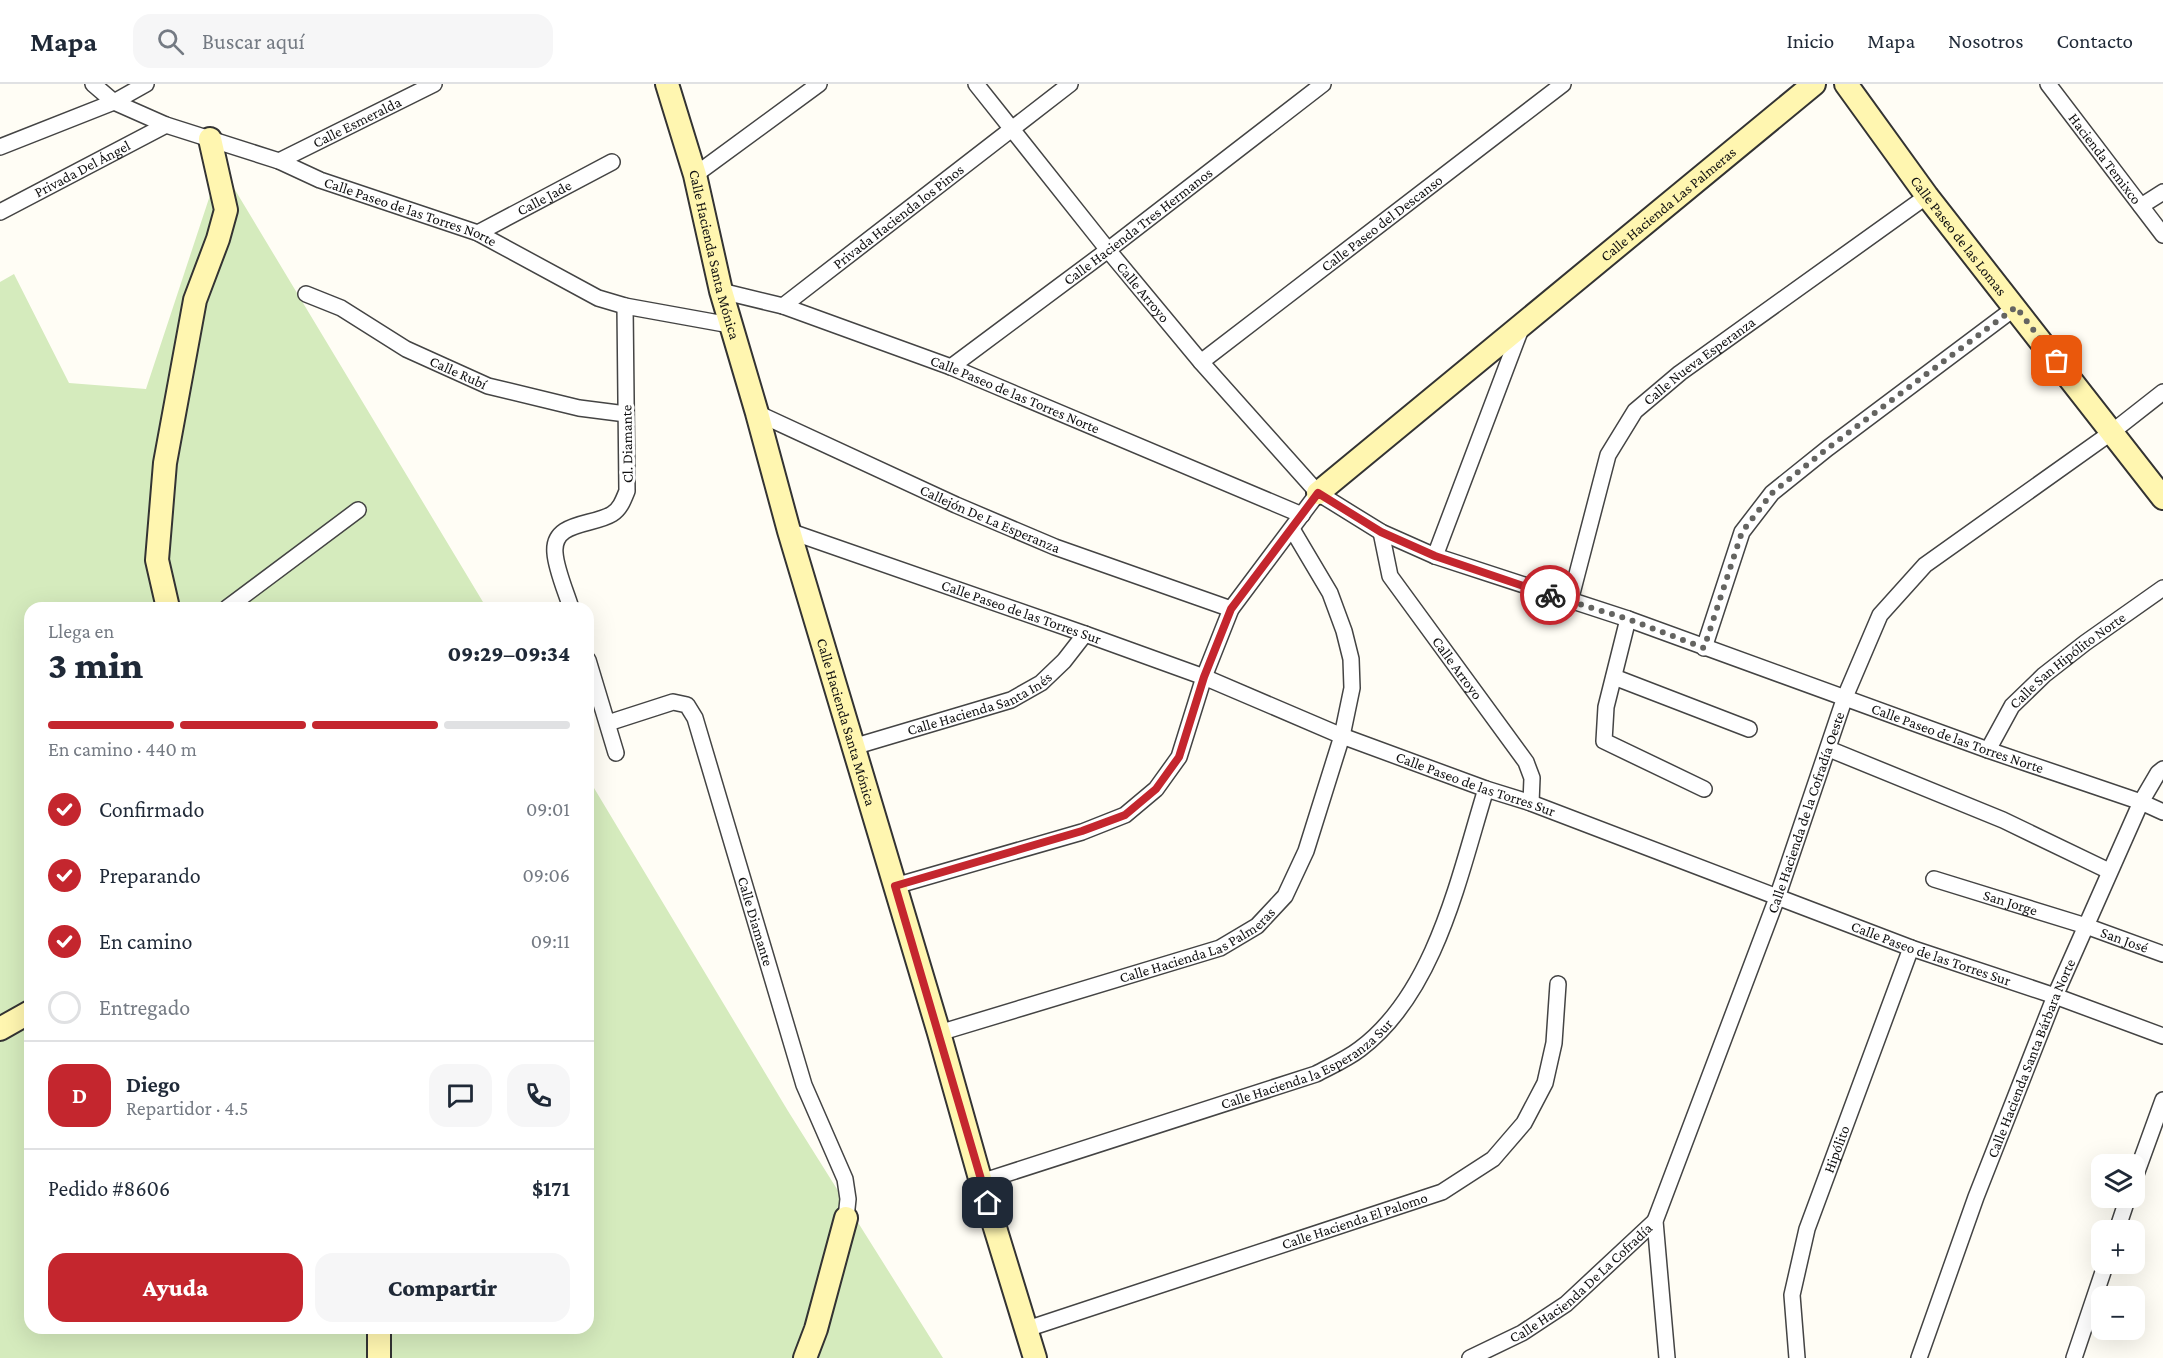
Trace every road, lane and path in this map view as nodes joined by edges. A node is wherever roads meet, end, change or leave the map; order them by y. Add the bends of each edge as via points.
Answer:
1 (93, 84) edge
2 (146, 84) edge
3 (434, 84) edge
4 (667, 84) edge
5 (819, 84) edge
6 (976, 84) edge
7 (1070, 84) edge
8 (1323, 84) edge
9 (1563, 84) edge
10 (1815, 84) edge
11 (1846, 84) edge
12 (2055, 86) edge
13 (114, 102) junction
14 (166, 125) junction
15 (1012, 128) junction
16 (210, 139) junction
17 (0, 147) edge
18 (279, 160) junction
19 (612, 162) dead end
20 (695, 176) junction
21 (2163, 192) edge
22 (1927, 196) junction
23 (2141, 206) junction
24 (0, 212) edge
25 (478, 233) junction
26 (2163, 235) edge
27 (1108, 250) junction
28 (721, 291) junction
29 (306, 294) dead end
30 (625, 306) junction
31 (783, 306) junction
32 (2016, 307) junction
33 (1523, 322) junction
34 (730, 325) junction
35 (1201, 362) junction
36 (951, 367) junction
37 (2163, 392) edge
38 (757, 413) junction
39 (627, 414) junction
40 (2112, 432) junction
41 (1318, 493) junction
42 (2163, 498) edge
43 (358, 510) dead end
44 (1302, 515) junction
45 (1292, 529) junction
46 (789, 531) junction
47 (1381, 532) junction
48 (1435, 556) junction
49 (2163, 588) edge
50 (1570, 601) junction
51 (167, 602) edge
52 (235, 602) edge
53 (570, 602) edge
54 (1231, 609) junction
55 (1628, 619) junction
56 (1086, 634) junction
57 (1704, 648) junction
58 (1204, 677) junction
59 (1614, 677) junction
60 (594, 679) edge
61 (1845, 697) junction
62 (608, 723) junction
63 (1749, 729) dead end
64 (1342, 736) junction
65 (853, 747) junction
66 (1828, 749) junction
67 (1988, 750) junction
68 (616, 753) dead end
69 (2163, 769) edge
70 (1486, 789) junction
71 (1704, 789) dead end
72 (2140, 802) junction
73 (1531, 804) junction
74 (2163, 812) edge
75 (2109, 871) junction
76 (1934, 879) dead end
77 (895, 886) junction
78 (1778, 898) junction
79 (2086, 927) junction
80 (1911, 948) junction
81 (2163, 954) edge
82 (1558, 984) dead end
83 (2055, 996) junction
84 (24, 1015) edge
85 (0, 1029) edge
86 (939, 1033) junction
87 (2163, 1036) edge
88 (2163, 1100) edge
89 (2143, 1154) edge
90 (981, 1182) junction
91 (846, 1218) joint
92 (1655, 1221) junction
93 (2102, 1274) edge
94 (1027, 1329) junction
95 (379, 1334) edge
96 (379, 1358) edge
97 (805, 1358) edge
98 (1035, 1358) edge
99 (1470, 1358) edge
100 (1667, 1358) edge
101 (1797, 1358) edge
102 (1919, 1358) edge
103 (2074, 1358) edge

1 - 13 street, Calle Paseo de las Torres Norte
2 - 13 street
3 - 18 street, Calle Esmeralda
4 - 20 street, Calle Hacienda Santa Mónica
5 - 20 street
6 - 15 street, Calle Arroyo
7 - 15 street, Privada Hacienda los Pinos
8 - 27 street, Calle Hacienda Tres Hermanos
9 - 35 street, Calle Paseo del Descanso
10 - 33 street, Calle Hacienda Las Palmeras
11 - 22 street, Calle Paseo de las Lomas
12 - 23 street, Hacienda Temixco
13 - 14 street, Calle Paseo de las Torres Norte
13 - 17 street
14 - 16 street, Calle Paseo de las Torres Norte
14 - 24 street, Privada Del Ángel
15 - 27 street, Calle Arroyo
15 - 31 street, Privada Hacienda los Pinos
16 - 18 street, Calle Paseo de las Torres Norte
16 - 51 street via 226,210 195,300 165,464 157,560
18 - 25 street, Calle Paseo de las Torres Norte via 320,180
19 - 25 street, Calle Jade
20 - 28 street, Calle Hacienda Santa Mónica
21 - 23 street
22 - 32 street, Calle Paseo de las Lomas
22 - 50 street, Calle Nueva Esperanza via 1680,373 1635,411 1608,455
23 - 26 street, Hacienda Temixco
25 - 30 street, Calle Paseo de las Torres Norte via 598,298
27 - 35 street, Calle Arroyo
27 - 36 street, Calle Hacienda Tres Hermanos
28 - 31 street, Calle Paseo de las Torres Norte
28 - 34 street, Calle Hacienda Santa Mónica
29 - 39 street, Calle Rubí via 341,308 406,349 488,386 579,408
30 - 34 street, Calle Paseo de las Torres Norte
30 - 39 street, Cl. Diamante
31 - 36 street, Calle Paseo de las Torres Norte
32 - 40 street, Calle Paseo de las Lomas
32 - 57 street via 1772,493 1742,532
33 - 41 street, Calle Hacienda Las Palmeras
33 - 48 street
34 - 38 street, Calle Hacienda Santa Mónica
35 - 41 street, Calle Arroyo
36 - 44 street, Calle Paseo de las Torres Norte
37 - 40 street, Calle Hacienda de la Cofradía Oeste
38 - 46 street, Calle Hacienda Santa Mónica
38 - 54 street, Callejón De La Esperanza via 1055,547
39 - 53 street, Cl. Diamante via 627,491 621,506 611,515 566,529 556,540 555,554
40 - 42 street, Calle Paseo de las Lomas
40 - 61 street, Calle Hacienda de la Cofradía Oeste via 1925,565 1880,615
41 - 44 street
41 - 47 street, Calle Paseo de las Torres Norte
43 - 52 street
44 - 45 street
45 - 54 street
45 - 64 street, Calle Hacienda Las Palmeras via 1330,593 1351,659 1352,688
46 - 56 street, Calle Paseo de las Torres Sur
46 - 65 street, Calle Hacienda Santa Mónica
47 - 48 street, Calle Paseo de las Torres Norte
47 - 73 street, Calle Arroyo via 1390,576 1526,762 1532,778
48 - 50 street, Calle Paseo de las Torres Norte
49 - 67 street, Calle San Hipólito Norte via 2044,675 2012,706
50 - 55 street, Calle Paseo de las Torres Norte
54 - 58 street
55 - 57 street, Calle Paseo de las Torres Norte
55 - 59 street
56 - 58 street, Calle Paseo de las Torres Sur
56 - 65 street, Calle Hacienda Santa Inés via 1041,683 1011,700
57 - 61 street, Calle Paseo de las Torres Norte
58 - 64 street, Calle Paseo de las Torres Sur
58 - 77 street via 1179,757 1156,789 1125,815
59 - 63 street
59 - 71 street via 1606,707 1604,741
60 - 62 street
61 - 66 street, Calle Hacienda de la Cofradía Oeste
61 - 67 street, Calle Paseo de las Torres Norte
62 - 68 street
62 - 91 street, Calle Diamante via 673,702 687,705 695,718 804,1085 845,1179
64 - 70 street, Calle Paseo de las Torres Sur
64 - 86 street, Calle Hacienda Las Palmeras via 1306,851 1285,896 1257,927 1220,948
65 - 77 street, Calle Hacienda Santa Mónica
66 - 75 street via 2003,820
66 - 78 street, Calle Hacienda de la Cofradía Oeste
67 - 72 street, Calle Paseo de las Torres Norte
69 - 72 street, Calle Hacienda Santa Bárbara Norte
70 - 73 street, Calle Paseo de las Torres Sur
70 - 90 street, Calle Hacienda la Esperanza Sur via 1442,928 1421,975 1396,1014 1360,1049 1316,1074
72 - 74 street, Calle Paseo de las Torres Norte
72 - 75 street, Calle Hacienda Santa Bárbara Norte
73 - 78 street, Calle Paseo de las Torres Sur
75 - 79 street, Calle Hacienda Santa Bárbara Norte
76 - 79 street, San Jorge
77 - 86 street, Calle Hacienda Santa Mónica
78 - 80 street, Calle Paseo de las Torres Sur
78 - 92 street, Calle Hacienda de la Cofradía Oeste
79 - 81 street, San José
79 - 83 street, Calle Hacienda Santa Bárbara Norte
80 - 83 street, Calle Paseo de las Torres Sur
80 - 101 street, Hipólito via 1807,1229 1792,1295
82 - 94 street, Calle Hacienda El Palomo via 1554,1043 1545,1083 1524,1123 1493,1159 1451,1187
83 - 87 street, Calle Paseo de las Torres Sur
83 - 102 street, Calle Hacienda Santa Bárbara Norte via 1976,1197
84 - 85 street
86 - 90 street, Calle Hacienda Santa Mónica
88 - 89 street
90 - 94 street, Calle Hacienda Santa Mónica
91 - 97 street
92 - 99 street, Calle Hacienda De La Cofradía via 1566,1304 1522,1334
92 - 100 street, Calle Hacienda de la Cofradía Oeste
93 - 103 street
94 - 98 street, Calle Hacienda Santa Mónica
95 - 96 street

